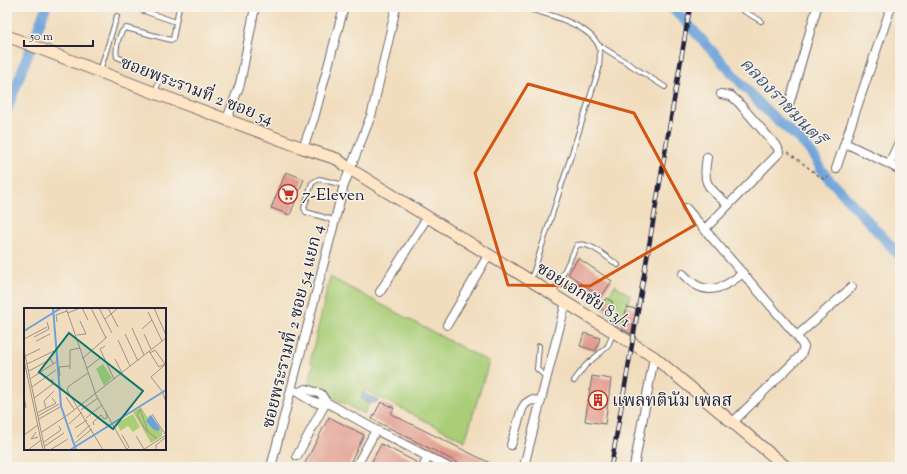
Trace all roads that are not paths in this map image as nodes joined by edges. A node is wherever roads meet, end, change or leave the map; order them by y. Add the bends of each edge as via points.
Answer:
1 (179, 7) edge
2 (254, 7) edge
3 (344, 7) edge
4 (396, 7) edge
5 (521, 7) edge
6 (737, 7) edge
7 (817, 7) edge
8 (891, 7) edge
9 (140, 10) dead end
10 (117, 16) dead end
11 (760, 21) dead end
12 (176, 22) junction
13 (9, 37) edge
14 (598, 45) junction
15 (100, 72) junction
16 (665, 87) dead end
17 (155, 93) junction
18 (721, 94) dead end
19 (788, 108) dead end
20 (227, 119) junction
21 (900, 140) edge
22 (845, 143) junction
23 (303, 148) junction
24 (707, 157) dead end
25 (889, 164) junction
26 (836, 168) dead end
27 (350, 169) junction
28 (900, 170) edge
29 (344, 185) junction
30 (728, 205) junction
31 (686, 208) dead end
32 (428, 216) junction
33 (334, 226) junction
34 (705, 229) junction
35 (489, 254) junction
36 (618, 265) dead end
37 (743, 273) junction
38 (683, 274) dead end
39 (531, 281) junction
40 (852, 287) dead end
41 (380, 292) dead end
42 (553, 294) junction
43 (566, 302) junction
44 (447, 325) dead end
45 (613, 332) junction
46 (797, 336) junction
47 (538, 346) dead end
48 (654, 357) junction
49 (547, 377) junction
50 (574, 381) dead end
51 (295, 392) junction
52 (541, 401) junction
53 (326, 402) junction
54 (732, 422) junction
55 (376, 430) junction
56 (510, 445) dead end
57 (297, 456) dead end
58 (428, 457) junction
59 (525, 462) dead end
60 (271, 467) edge
61 (356, 467) edge
62 (423, 467) edge
63 (448, 467) edge
64 (634, 467) edge
65 (786, 467) edge

1 - 12 lane
2 - 20 street via 240,84
3 - 23 street via 314,118
4 - 27 street, ซอยพระรามที่ 2 ซอย 54 แยก 4 via 372,113
5 - 14 lane via 547,13 584,30
6 - 11 lane
7 - 19 street
8 - 22 street
9 - 12 lane
10 - 15 lane
12 - 17 lane via 171,40 126,28 122,32 117,57 159,74 160,79
13 - 15 street, ซอยพระรามที่ 2 ซอย 54
14 - 16 lane
14 - 39 lane via 599,69
15 - 17 street, ซอยพระรามที่ 2 ซอย 54
17 - 20 street, ซอยพระรามที่ 2 ซอย 54
18 - 30 street via 731,96 738,102 778,148 779,153
20 - 23 street, ซอยพระรามที่ 2 ซอย 54
21 - 25 street
22 - 25 street
22 - 26 street
23 - 27 street, ซอยพระรามที่ 2 ซอย 54 via 337,159
24 - 30 street via 704,174 706,182
25 - 28 street
27 - 29 street, ซอยพระรามที่ 2 ซอย 54 แยก 4
27 - 32 street, ซอยเอกชัย 83/1
29 - 33 street, ซอยพระรามที่ 2 ซอย 54 แยก 4
29 - 33 lane via 315,180 304,208 306,212 330,220
30 - 34 street
31 - 34 street
32 - 35 street, ซอยเอกชัย 83/1
32 - 41 street
33 - 51 street, ซอยพระรามที่ 2 ซอย 54 แยก 4
34 - 37 street
35 - 39 street, ซอยเอกชัย 83/1
35 - 44 street
36 - 42 lane via 589,245 578,245
37 - 38 street via 732,282 716,288 696,287
37 - 46 street
39 - 42 street, ซอยเอกชัย 83/1
40 - 46 street
42 - 43 street, ซอยเอกชัย 83/1
43 - 45 street, ซอยเอกชัย 83/1
43 - 49 street
45 - 48 street, ซอยเอกชัย 83/1
45 - 50 lane via 608,346 585,366
46 - 54 street via 804,347 801,355
47 - 49 lane via 537,369
48 - 54 street, ซอยเอกชัย 83/1
48 - 64 street
49 - 52 street
51 - 53 street via 318,403
51 - 60 street, ซอยพระรามที่ 2 ซอย 54 แยก 4
52 - 56 street via 531,400 525,404
52 - 59 street
53 - 55 street
53 - 57 street
54 - 65 street, ซอยเอกชัย 83/1
55 - 58 street
55 - 61 street
58 - 62 street
58 - 63 street

